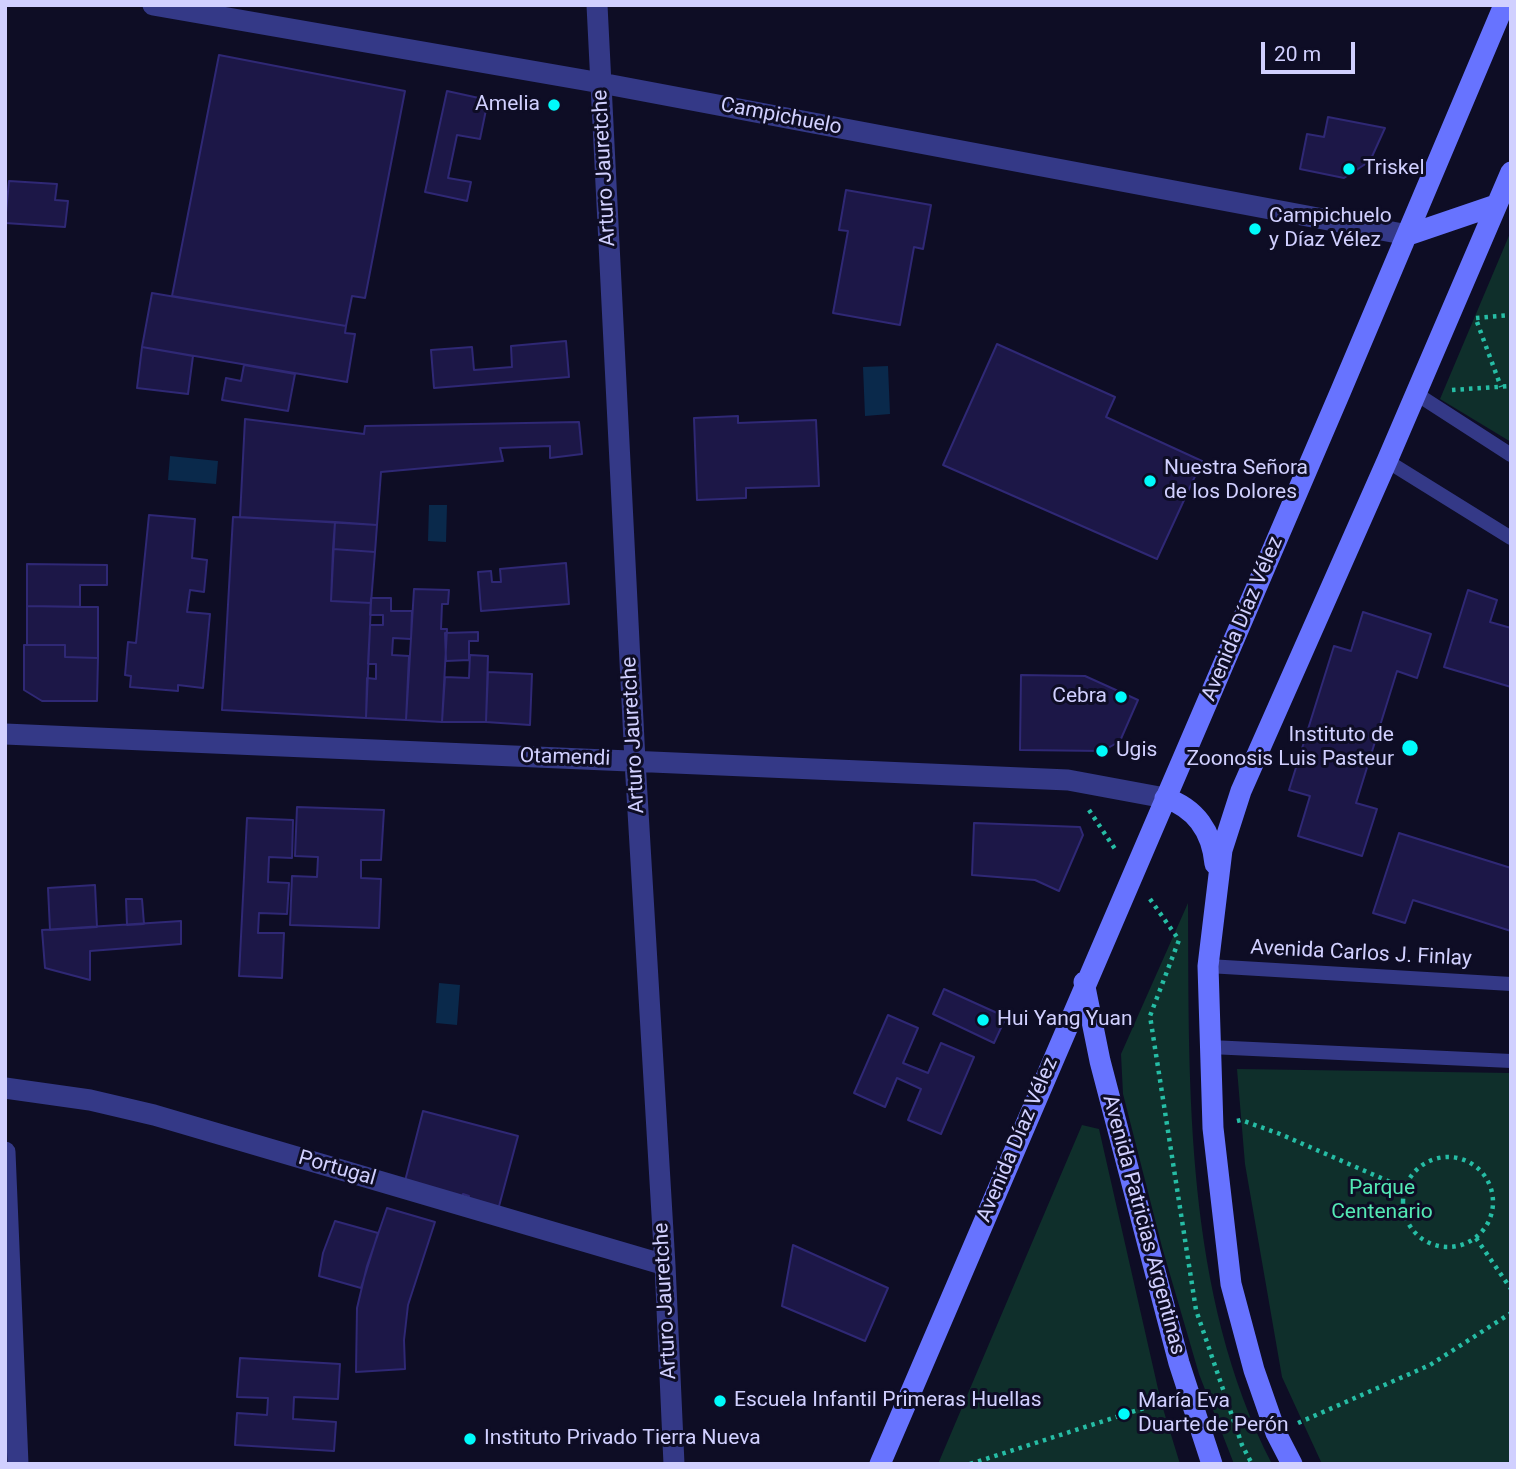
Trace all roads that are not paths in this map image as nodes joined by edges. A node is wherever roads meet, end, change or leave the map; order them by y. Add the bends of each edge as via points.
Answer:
1 (153, 5) edge
2 (597, 5) edge
3 (1504, 5) edge
4 (601, 83) junction
5 (1511, 172) edge
6 (1496, 205) junction
7 (1408, 234) junction
8 (1415, 393) junction
9 (1511, 455) edge
10 (1387, 461) junction
11 (1511, 538) edge
12 (5, 734) edge
13 (635, 761) junction
14 (1165, 798) junction
15 (1216, 887) junction
16 (1208, 966) junction
17 (1084, 982) junction
18 (1511, 984) edge
19 (1210, 1046) junction
20 (1511, 1061) edge
21 (5, 1088) edge
22 (5, 1152) edge
23 (665, 1265) junction
24 (18, 1464) edge
25 (674, 1464) edge
26 (880, 1464) edge
27 (1212, 1464) edge
28 (1292, 1464) edge

1 - 4 street, Campichuelo
2 - 4 street, Arturo Jauretche
3 - 7 main road, Avenida Díaz Vélez
4 - 7 street, Campichuelo
4 - 13 street, Arturo Jauretche
5 - 6 main road
6 - 7 main road
6 - 8 main road
7 - 14 main road, Avenida Díaz Vélez
8 - 9 lane
8 - 10 main road
10 - 11 lane
10 - 15 main road via 1241,791 1225,838
12 - 13 street, Otamendi
13 - 14 street, Otamendi via 1068,780
13 - 23 street, Arturo Jauretche
14 - 15 main road via 1189,809 1204,828 1214,850
14 - 17 main road, Avenida Díaz Vélez
15 - 16 main road
16 - 18 lane, Avenida Carlos J. Finlay
16 - 19 main road
17 - 26 main road, Avenida Díaz Vélez
17 - 27 main road, Avenida Patricias Argentinas via 1106,1087 1188,1394
19 - 20 lane
19 - 28 main road via 1213,1128 1231,1284 1254,1370
21 - 23 street, Portugal via 154,1115
22 - 24 street
23 - 25 street, Arturo Jauretche

